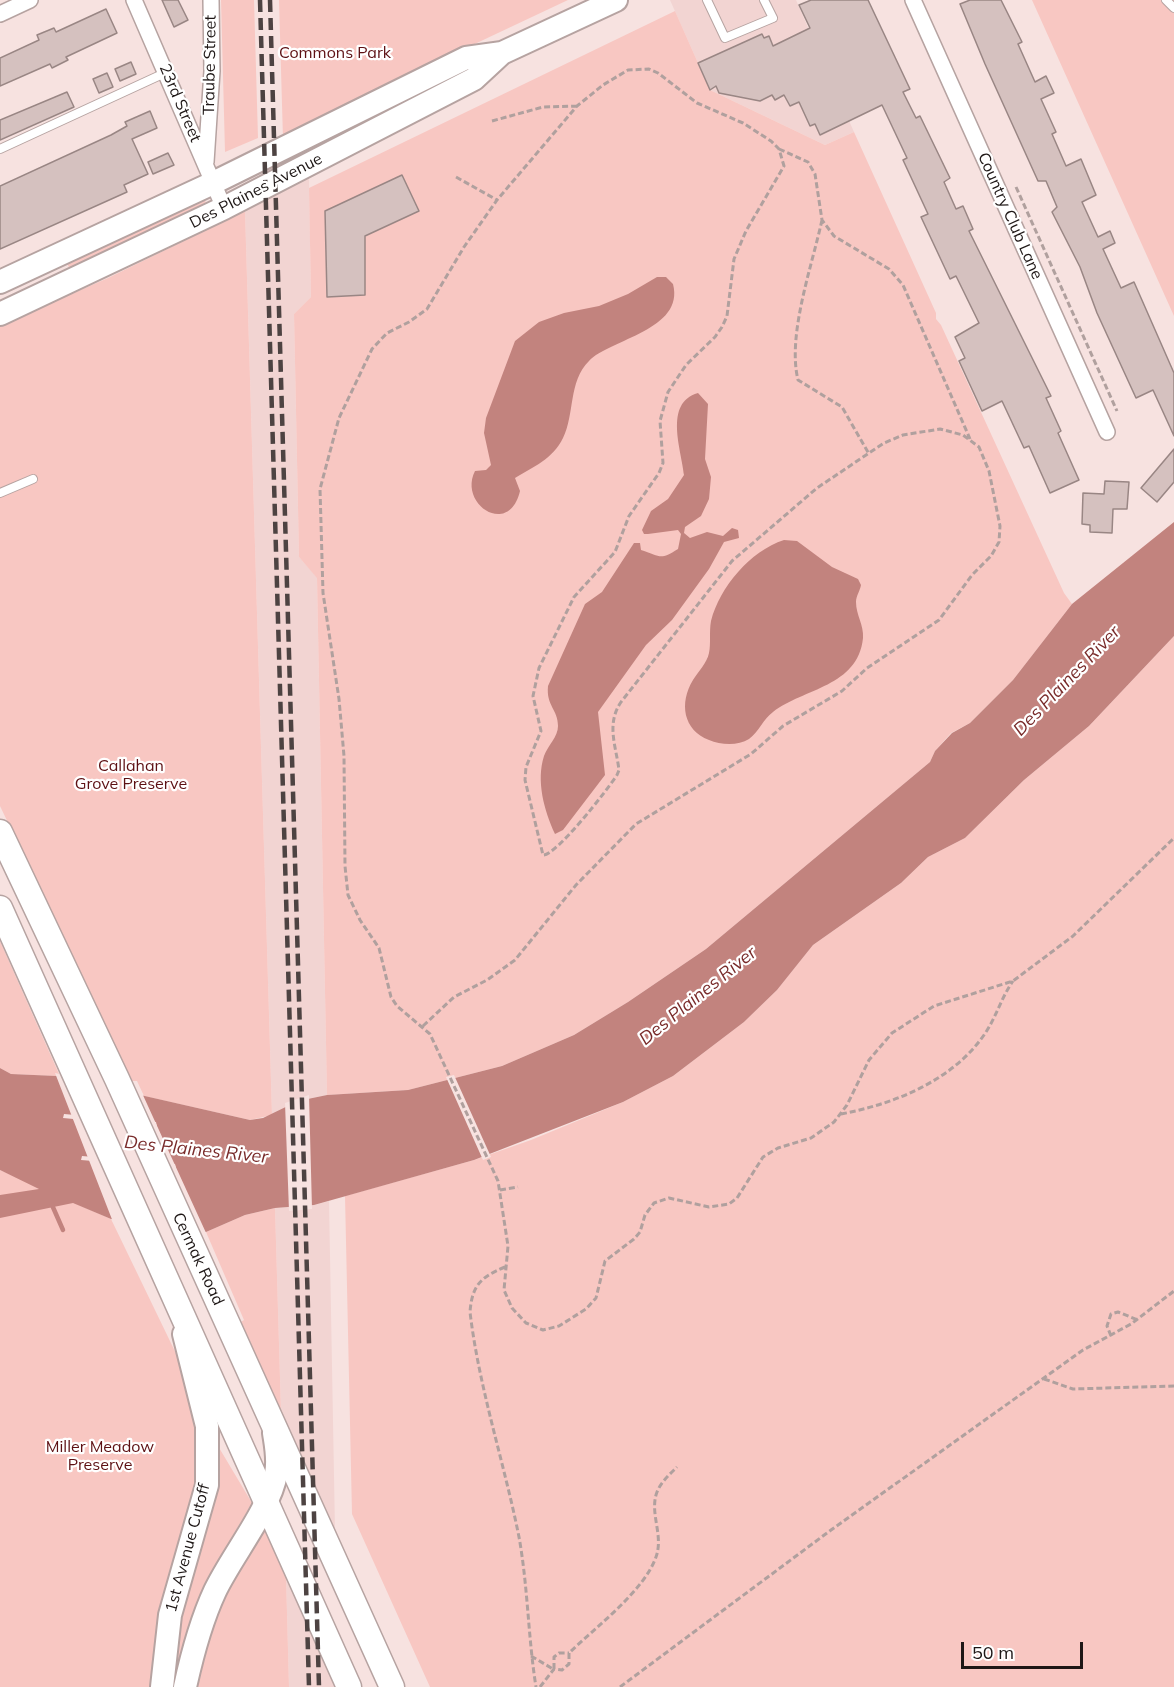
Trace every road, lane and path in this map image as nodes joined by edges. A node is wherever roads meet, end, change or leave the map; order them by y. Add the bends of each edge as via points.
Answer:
1 (30, 0) edge
2 (134, 0) edge
3 (211, 0) edge
4 (616, 0) edge
5 (707, 0) edge
6 (765, 0) edge
7 (913, 0) edge
8 (1166, 0) edge
9 (1174, 8) edge
10 (0, 14) edge
11 (502, 53) junction
12 (167, 72) junction
13 (577, 106) junction
14 (492, 121) dead end
15 (0, 149) edge
16 (779, 149) junction
17 (210, 174) junction
18 (456, 177) dead end
19 (497, 200) junction
20 (224, 208) junction
21 (822, 220) junction
22 (0, 282) edge
23 (0, 314) edge
24 (1107, 432) dead end
25 (971, 440) junction
26 (869, 454) junction
27 (33, 479) dead end
28 (0, 493) edge
29 (0, 832) edge
30 (1174, 838) edge
31 (1172, 843) edge
32 (0, 908) edge
33 (1013, 981) junction
34 (423, 1026) junction
35 (841, 1114) junction
36 (518, 1187) dead end
37 (500, 1190) junction
38 (505, 1267) junction
39 (1174, 1291) edge
40 (177, 1304) junction
41 (1138, 1320) junction
42 (1111, 1336) junction
43 (1044, 1379) junction
44 (1174, 1386) edge
45 (272, 1419) junction
46 (677, 1467) dead end
47 (266, 1498) junction
48 (569, 1653) junction
49 (531, 1656) junction
50 (554, 1669) junction
51 (162, 1687) edge
52 (185, 1687) edge
53 (349, 1687) edge
54 (392, 1687) edge
55 (538, 1687) edge
56 (620, 1687) edge

1 - 10 street
2 - 12 street, 23rd Street
3 - 17 street, Traube Street
4 - 11 main road, Des Plaines Avenue
5 - 6 lane via 725,38 773,18
7 - 24 street, Country Club Lane
8 - 9 lane
11 - 17 main road, Des Plaines Avenue via 466,58
11 - 20 main road, Des Plaines Avenue via 474,79
12 - 15 lane
12 - 17 street, 23rd Street
13 - 14 path via 533,109
13 - 16 path via 617,75 649,69 697,103 742,123
13 - 19 path
16 - 21 path via 808,162 816,174
16 - 26 path via 784,161 782,172 746,231 734,259 727,316 722,327 675,380 662,408 663,463 659,472 629,516 615,552 574,597 539,668 533,696 542,730 526,766 525,780 543,855 552,853 570,835 617,775 612,726 616,709 720,575 817,488
17 - 20 street, 23rd Street
17 - 22 main road, Des Plaines Avenue
18 - 19 path
19 - 34 path via 427,309 387,333 372,349 339,418 320,489 323,593 344,756 348,895 379,948 391,997
20 - 23 main road, Des Plaines Avenue
21 - 25 path via 834,236 889,269 903,285
21 - 26 path via 796,335 794,363 798,380 842,407
25 - 26 path via 951,432 930,430 892,439
25 - 34 path via 986,458 1001,534 996,549 939,621 867,668 842,691 783,726 751,754 636,824 576,885 515,960 454,996
27 - 28 lane
29 - 45 main road, Cermak Road
30 - 31 path
31 - 33 path via 1073,936
32 - 40 main road
33 - 35 path via 985,1034 958,1062 907,1096
33 - 35 path via 934,1005 892,1033 869,1060
34 - 37 path
35 - 38 path via 811,1138 763,1157 729,1204 709,1207 669,1198 654,1203 640,1232 605,1262 592,1304 559,1326 543,1330 518,1316 504,1290
36 - 37 path
37 - 38 path via 508,1246
38 - 49 path via 485,1276 475,1286 470,1312 520,1545 528,1594
39 - 41 path
40 - 47 main road
40 - 51 main road, 1st Avenue Cutoff via 207,1426 207,1485 170,1615
41 - 42 path
41 - 42 path via 1118,1312 1111,1314 1107,1326
42 - 43 path via 1083,1350
43 - 44 path via 1073,1389
43 - 56 path via 831,1530
45 - 47 main road, 1st Avenue Cutoff via 278,1456 276,1475
45 - 54 main road, Cermak Road
46 - 48 path via 662,1483 655,1499 659,1549 650,1570
47 - 52 main road, 1st Avenue Cutoff via 214,1593
47 - 53 main road
48 - 50 path via 554,1657
48 - 50 path via 569,1664 562,1670
49 - 50 path
49 - 55 path
50 - 55 path

